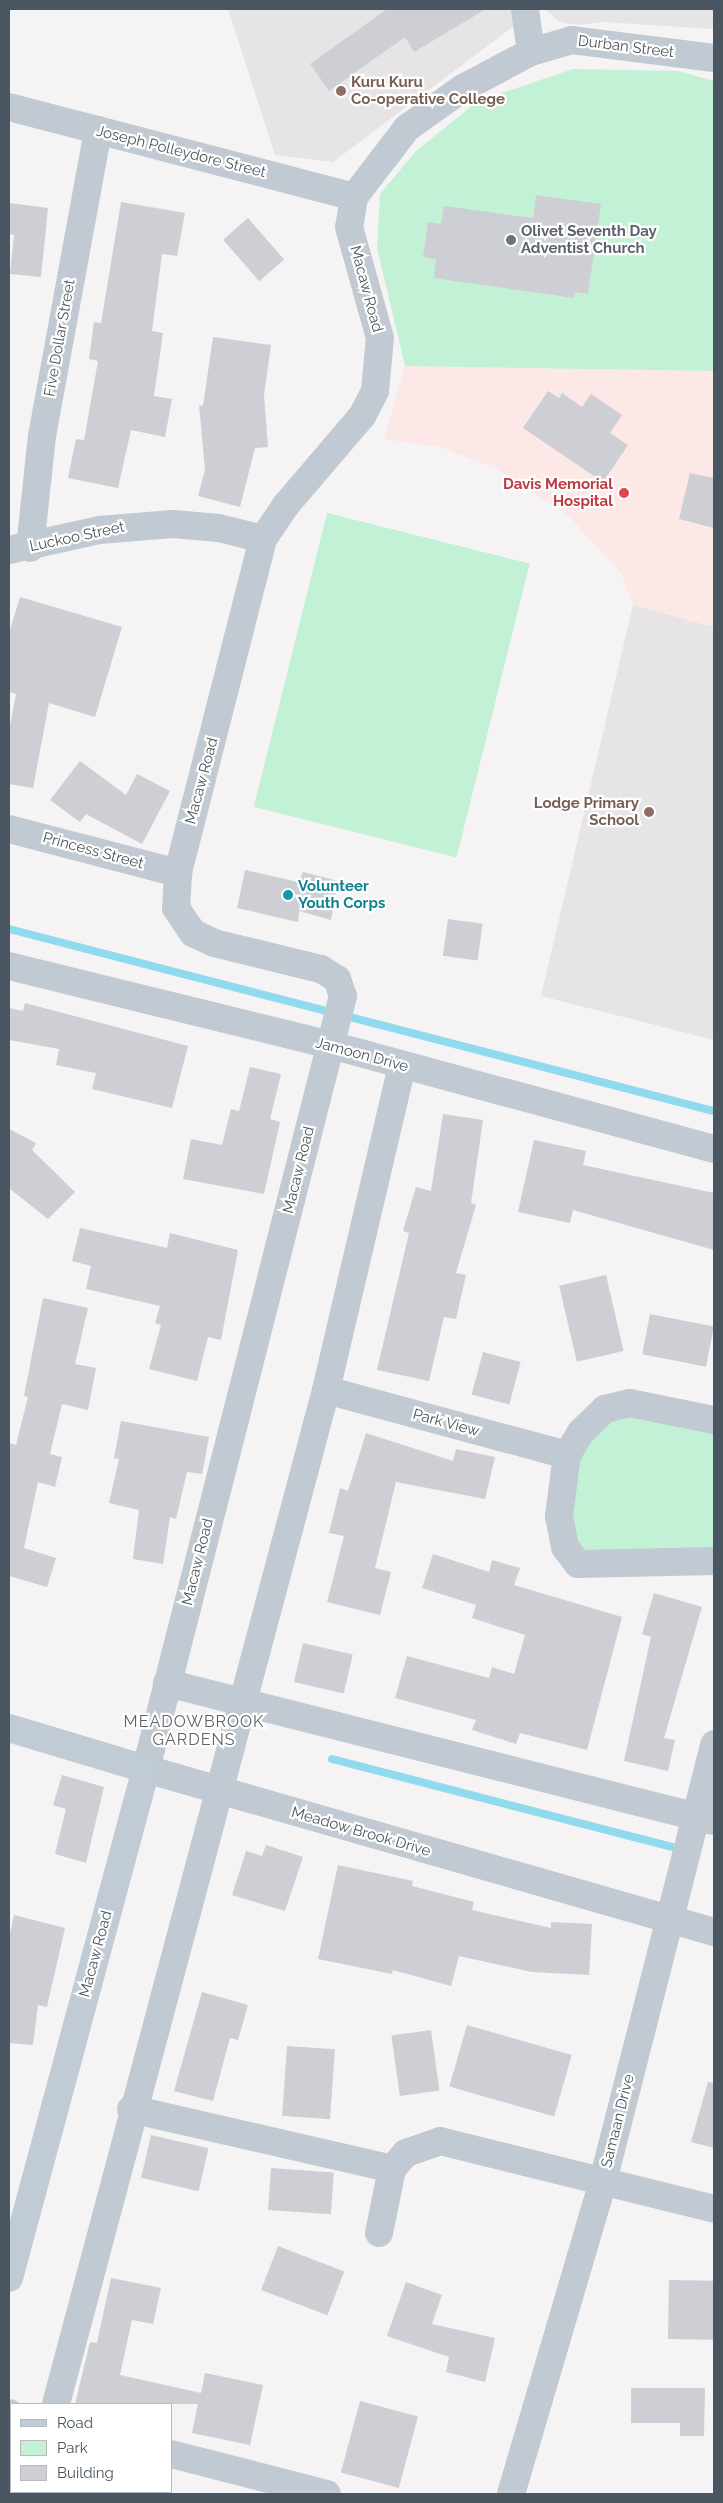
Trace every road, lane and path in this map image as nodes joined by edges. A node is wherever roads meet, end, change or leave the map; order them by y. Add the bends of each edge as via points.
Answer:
1 (526, 9) edge
2 (531, 52) junction
3 (714, 58) edge
4 (9, 107) edge
5 (98, 130) junction
6 (354, 197) junction
7 (263, 539) junction
8 (20, 549) edge
9 (9, 829) edge
10 (178, 873) junction
11 (9, 966) edge
12 (333, 1036) junction
13 (402, 1066) junction
14 (714, 1149) edge
15 (326, 1390) junction
16 (714, 1420) edge
17 (567, 1456) junction
18 (714, 1561) edge
19 (167, 1683) junction
20 (243, 1703) junction
21 (9, 1728) edge
22 (714, 1744) edge
23 (146, 1769) junction
24 (218, 1791) junction
25 (705, 1819) edge
26 (670, 1921) junction
27 (714, 1932) edge
28 (131, 2109) junction
29 (392, 2169) junction
30 (603, 2180) junction
31 (714, 2208) edge
32 (379, 2233) dead end
33 (9, 2278) edge
34 (56, 2403) edge
35 (172, 2454) edge
36 (327, 2494) edge
37 (511, 2494) edge

1 - 2 street
2 - 3 street, Durban Street via 572,40
2 - 6 street, Durban Street via 463,88 407,128
4 - 5 street, Joseph Polleydore Street
5 - 6 street, Joseph Polleydore Street
5 - 8 street, Five Dollar Street
6 - 7 street, Macaw Road via 349,226 380,338 376,391 362,416
7 - 8 street, Luckoo Street via 219,528 173,524 99,530
7 - 10 street, Macaw Road
9 - 10 street, Princess Street
10 - 12 street, Macaw Road via 176,908 193,933 214,943 321,969 337,979 343,996
11 - 12 street, Jamoon Drive
12 - 13 street, Jamoon Drive
12 - 19 street, Macaw Road
13 - 14 street, Jamoon Drive
13 - 15 street
15 - 17 street, Park View
15 - 20 street
16 - 17 street via 630,1404 604,1409 581,1432
17 - 18 street via 559,1516 565,1547 578,1564
19 - 20 street
19 - 23 street, Macaw Road
20 - 24 street
20 - 25 street
21 - 23 street, Meadow Brook Drive
22 - 25 street, Samaan Drive
23 - 24 street, Meadow Brook Drive
23 - 33 street, Macaw Road
24 - 26 street, Meadow Brook Drive
24 - 28 street
25 - 26 street, Samaan Drive
26 - 27 street, Meadow Brook Drive
26 - 30 street, Samaan Drive
28 - 29 street
28 - 34 street
29 - 30 street via 406,2153 440,2141
29 - 32 street
30 - 31 street
30 - 37 street, Samaan Drive
35 - 36 street

